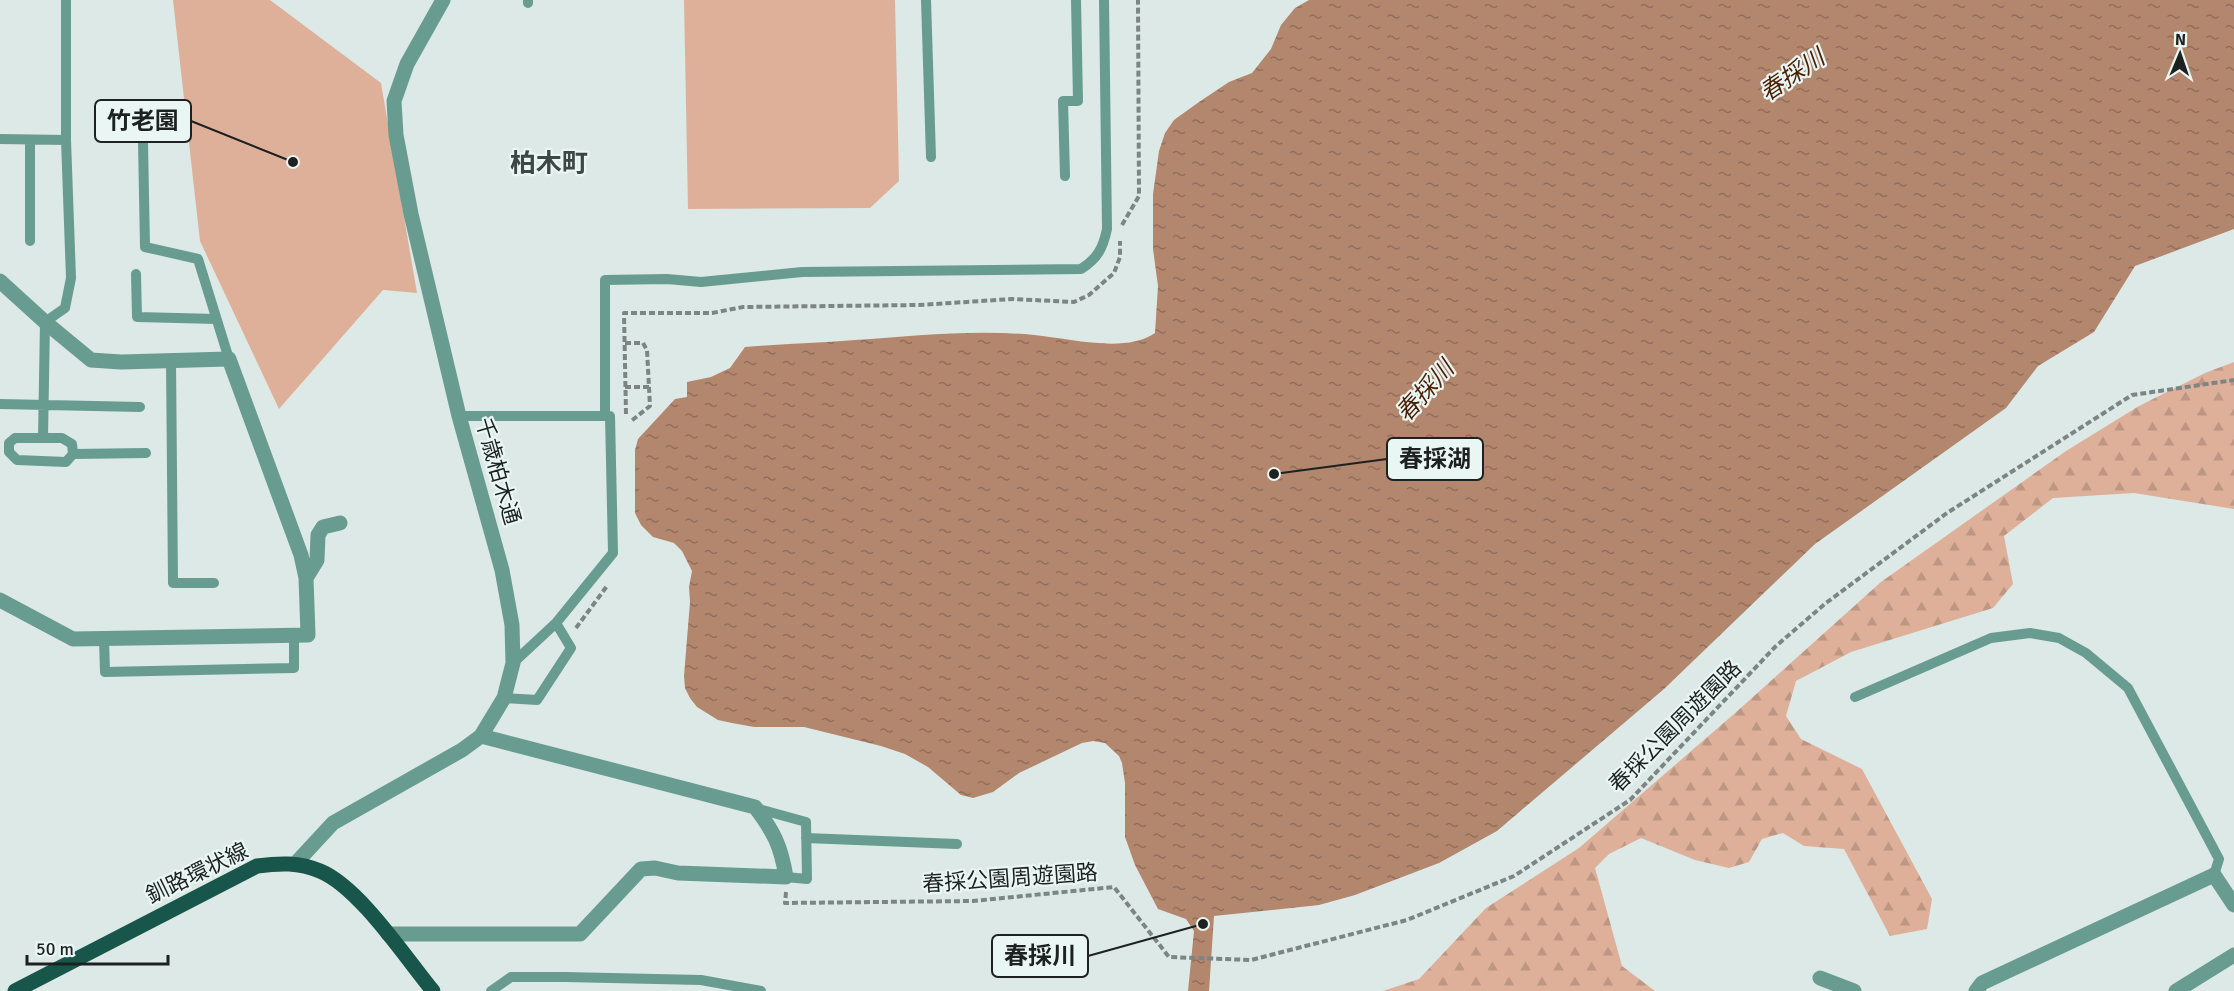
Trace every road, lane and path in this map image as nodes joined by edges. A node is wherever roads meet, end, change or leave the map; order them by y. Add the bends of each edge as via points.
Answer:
1 (66, 0) edge
2 (926, 0) edge
3 (1076, 0) edge
4 (1104, 0) edge
5 (1138, 0) edge
6 (437, 2) edge
7 (0, 139) edge
8 (30, 140) junction
9 (66, 140) junction
10 (143, 142) dead end
11 (931, 157) dead end
12 (1065, 176) dead end
13 (1120, 227) dead end
14 (1120, 237) dead end
15 (30, 241) dead end
16 (136, 274) dead end
17 (0, 280) edge
18 (216, 319) junction
19 (45, 322) junction
20 (625, 343) junction
21 (229, 359) junction
22 (171, 360) junction
23 (2234, 380) edge
24 (625, 387) junction
25 (649, 387) junction
26 (0, 404) edge
27 (43, 404) junction
28 (140, 407) dead end
29 (459, 416) junction
30 (605, 416) junction
31 (43, 438) junction
32 (146, 453) dead end
33 (73, 454) junction
34 (340, 523) dead end
35 (614, 577) dead end
36 (306, 578) junction
37 (214, 583) dead end
38 (0, 600) edge
39 (556, 623) junction
40 (294, 635) junction
41 (104, 639) junction
42 (566, 641) junction
43 (513, 663) junction
44 (1855, 697) dead end
45 (504, 698) junction
46 (481, 736) junction
47 (755, 807) junction
48 (806, 838) junction
49 (957, 844) dead end
50 (295, 864) junction
51 (2214, 875) junction
52 (786, 877) junction
53 (2234, 904) edge
54 (388, 934) junction
55 (2234, 955) edge
56 (1820, 978) dead end
57 (15, 991) edge
58 (433, 991) edge
59 (492, 991) edge
60 (761, 991) edge
61 (1854, 991) edge
62 (1976, 991) edge
63 (2176, 991) edge

1 - 9 lane
2 - 11 lane
3 - 12 lane via 1078,101 1063,101
4 - 30 lane via 1107,229 1103,248 1093,262 1082,269 802,272 701,282 605,280
5 - 13 path via 1139,196
6 - 29 street, 千歳柏木通 via 394,101 396,135 411,214
7 - 8 lane
8 - 9 lane
8 - 15 lane
9 - 19 lane via 71,278 65,309
10 - 18 lane via 146,247 198,259
14 - 20 path via 1120,256 1114,273 1089,295 1074,302 1012,299 624,313
16 - 18 lane via 137,317
17 - 19 street
18 - 21 lane
19 - 22 street via 91,360
19 - 27 lane
20 - 24 path
20 - 25 path via 643,343 647,350
21 - 22 street
21 - 36 street
22 - 37 lane via 173,583
23 - 52 path, 春採公園周遊園路 via 2132,395 1947,513 1826,603 1776,646 1630,800 1514,876 1407,920 1251,960 1169,957 1114,887 973,901 785,903
24 - 25 path
24 - 25 path via 628,422 650,406
26 - 27 lane
27 - 28 lane
27 - 31 lane
29 - 30 lane
29 - 43 street, 千歳柏木通 via 502,570 512,625
30 - 39 lane via 610,416 613,553
31 - 33 lane via 62,438 72,444
31 - 33 lane via 15,438 9,443 9,452 17,460 66,462
32 - 33 lane
34 - 36 street via 323,527 318,535 317,560
35 - 42 path
36 - 40 street via 308,635
38 - 41 street via 73,639
39 - 42 lane
39 - 43 lane
40 - 41 street
40 - 41 lane via 294,668 105,672
42 - 45 lane via 571,648 537,700
43 - 45 street, 千歳柏木通
44 - 51 lane via 1991,638 2030,633 2060,638 2086,653 2128,688 2219,859
45 - 46 street, 千歳柏木通
46 - 47 street
46 - 50 street, 千歳柏木通 via 333,823
47 - 48 lane via 806,822
47 - 52 street via 782,851
48 - 49 lane
48 - 52 lane via 807,879
50 - 54 main road, 釧路環状線 via 320,870 342,882
50 - 57 main road, 釧路環状線 via 257,866
51 - 53 street
51 - 62 street via 1982,983
52 - 54 street via 641,869 580,934
54 - 58 main road, 釧路環状線
55 - 63 street
56 - 61 street
59 - 60 lane via 511,978 565,977 701,980

